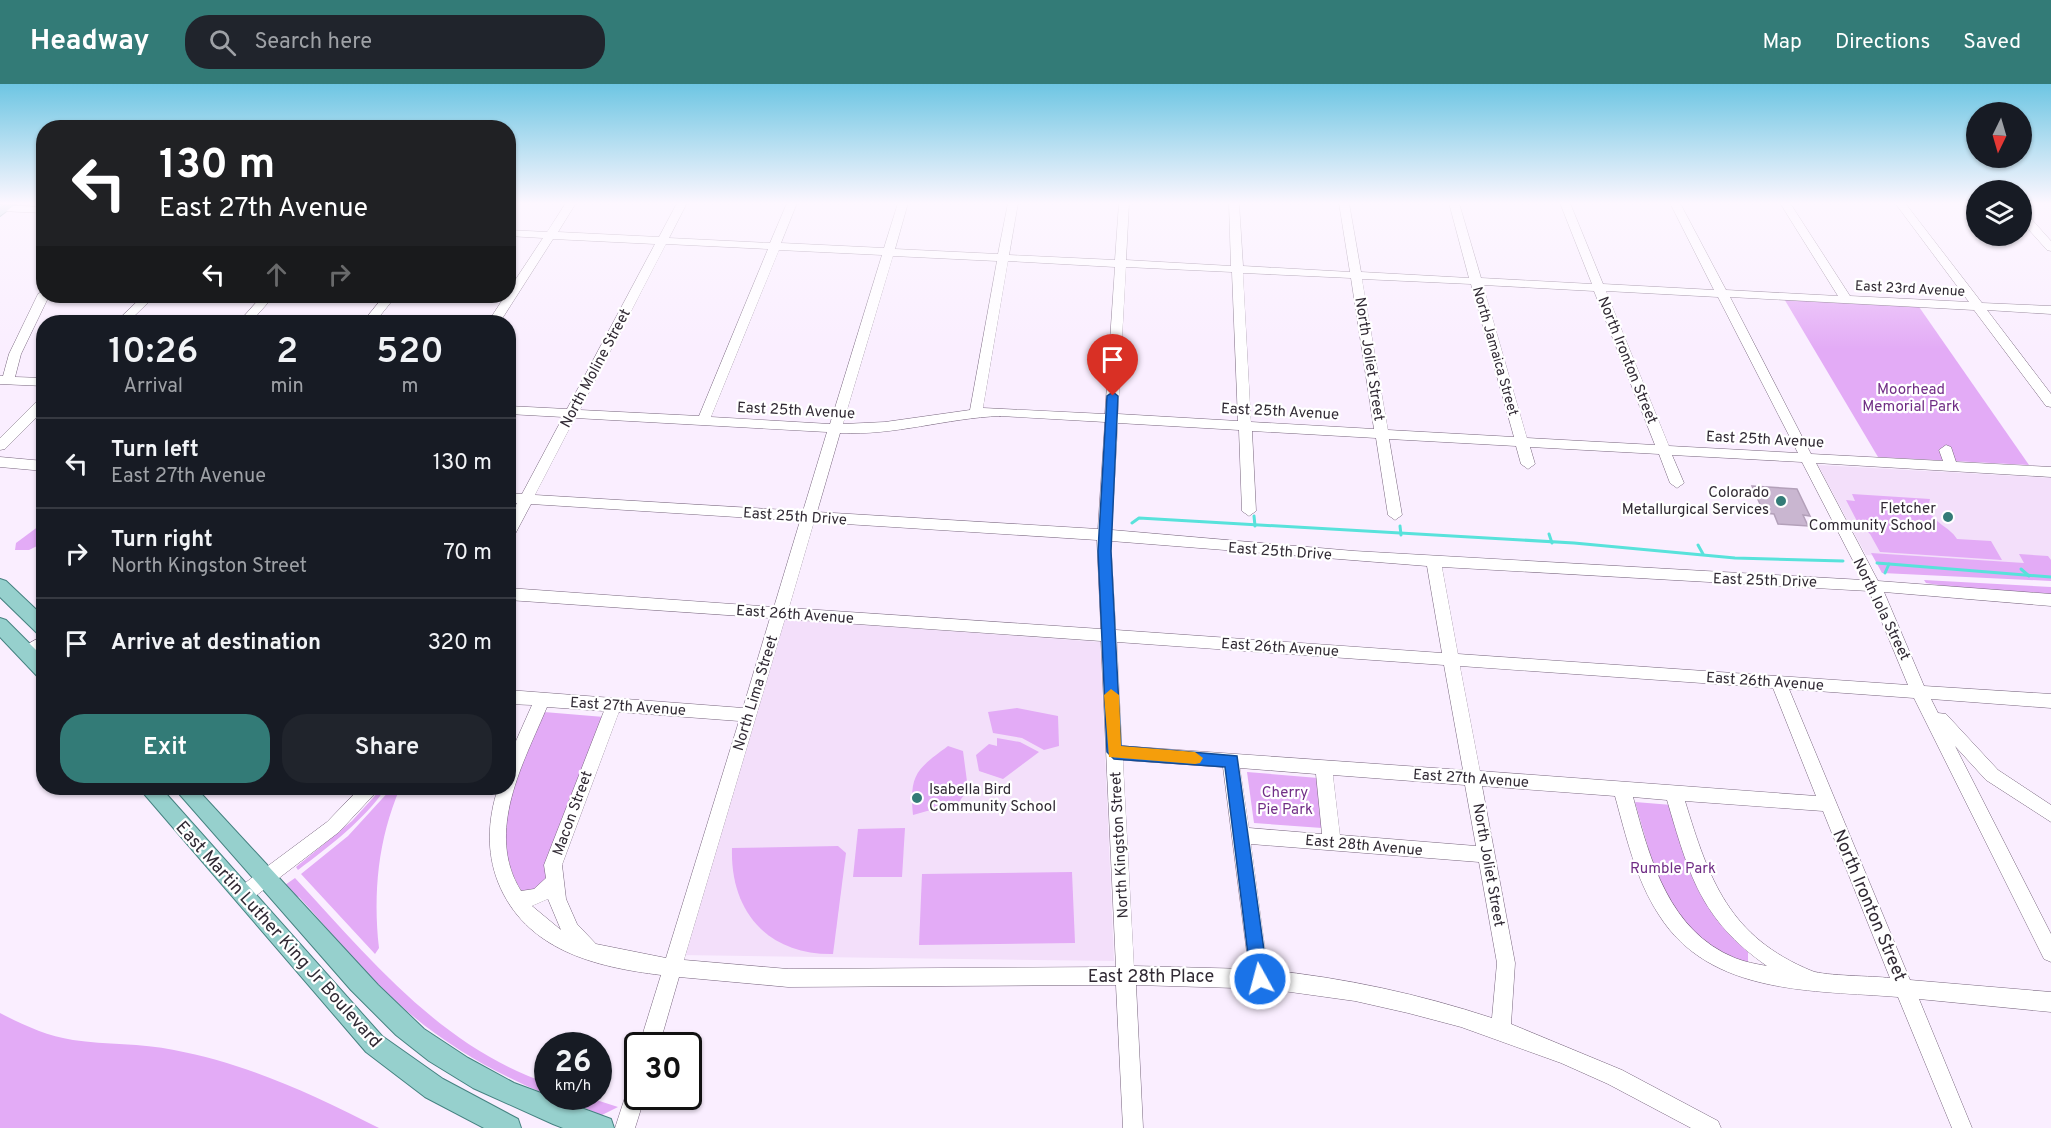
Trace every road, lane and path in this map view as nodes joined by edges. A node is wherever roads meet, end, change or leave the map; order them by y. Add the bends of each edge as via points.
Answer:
1 (540, 252) edge
2 (656, 252) edge
3 (772, 252) edge
4 (883, 252) edge
5 (889, 252) junction
6 (1004, 252) edge
7 (1122, 252) edge
8 (1236, 252) edge
9 (1352, 252) edge
10 (1468, 252) edge
11 (1584, 252) edge
12 (1700, 252) edge
13 (1816, 252) edge
14 (1937, 252) edge
15 (1003, 258) junction
16 (1121, 264) junction
17 (1237, 270) junction
18 (1356, 276) junction
19 (1477, 282) junction
20 (516, 288) edge
21 (1599, 288) junction
22 (1722, 294) junction
23 (1846, 300) junction
24 (40, 303) edge
25 (142, 303) edge
26 (262, 303) edge
27 (384, 303) edge
28 (1979, 307) junction
29 (2051, 310) edge
30 (129, 315) edge
31 (251, 315) edge
32 (375, 315) edge
33 (4, 380) edge
34 (36, 382) edge
35 (2051, 403) edge
36 (36, 410) edge
37 (516, 411) edge
38 (976, 412) junction
39 (571, 414) junction
40 (1111, 418) junction
41 (703, 422) junction
42 (1245, 426) junction
43 (836, 429) junction
44 (1382, 434) junction
45 (1521, 441) junction
46 (0, 446) edge
47 (1664, 450) junction
48 (1946, 450) dead end
49 (1806, 458) junction
50 (0, 462) edge
51 (1527, 464) dead end
52 (36, 465) edge
53 (1951, 466) junction
54 (2051, 472) edge
55 (1677, 483) dead end
56 (516, 498) edge
57 (527, 499) junction
58 (1249, 511) dead end
59 (1395, 515) dead end
60 (809, 517) junction
61 (516, 519) edge
62 (1104, 535) junction
63 (1433, 560) junction
64 (1872, 585) junction
65 (0, 586) edge
66 (516, 595) edge
67 (2051, 600) edge
68 (780, 613) junction
69 (36, 622) edge
70 (0, 625) edge
71 (1108, 635) junction
72 (36, 646) edge
73 (26, 652) junction
74 (1452, 660) junction
75 (36, 663) edge
76 (1778, 682) junction
77 (1919, 692) junction
78 (516, 698) edge
79 (542, 700) junction
80 (2051, 700) edge
81 (614, 705) junction
82 (748, 715) junction
83 (1114, 752) junction
84 (516, 761) edge
85 (1232, 761) junction
86 (1324, 767) junction
87 (1474, 778) junction
88 (1622, 789) junction
89 (1674, 793) junction
90 (155, 795) edge
91 (190, 795) edge
92 (363, 795) edge
93 (504, 795) edge
94 (1828, 804) junction
95 (2051, 813) edge
96 (1241, 834) junction
97 (1332, 842) junction
98 (1488, 855) junction
99 (265, 879) junction
100 (554, 882) junction
101 (243, 895) junction
102 (516, 901) junction
103 (1756, 950) junction
104 (2051, 953) edge
105 (595, 954) junction
106 (671, 967) junction
107 (1745, 972) junction
108 (1125, 976) junction
109 (1260, 979) junction
110 (1816, 981) junction
111 (1906, 990) junction
112 (2051, 1002) edge
113 (1501, 1029) junction
114 (653, 1032) edge
115 (631, 1110) edge
116 (508, 1128) edge
117 (602, 1128) edge
118 (625, 1128) edge
119 (1133, 1128) edge
120 (1711, 1128) edge
121 (1962, 1128) edge

1 - 20 street
2 - 39 street, North Moline Street
3 - 41 street
4 - 5 street, East 23rd Avenue
5 - 15 street, East 23rd Avenue
5 - 43 street, North Lima Street
6 - 15 street
7 - 16 street, North Kingston Street
8 - 17 street
9 - 18 street, North Joliet Street
10 - 19 street, North Jamaica Street
11 - 21 street, North Ironton Street
12 - 22 street, North Iola Street
13 - 23 street
14 - 28 street
15 - 16 street, East 23rd Avenue
15 - 38 street
16 - 17 street, East 23rd Avenue
16 - 40 street, North Kingston Street
17 - 18 street, East 23rd Avenue
17 - 42 street
18 - 19 street, East 23rd Avenue
18 - 44 street, North Joliet Street
19 - 21 street, East 23rd Avenue
19 - 45 street, North Jamaica Street
21 - 22 street, East 23rd Avenue
21 - 47 street, North Ironton Street
22 - 23 street, East 23rd Avenue
22 - 49 street, North Iola Street
23 - 28 street, East 23rd Avenue
24 - 33 street
25 - 30 street
26 - 31 street
27 - 32 street
28 - 29 street, East 23rd Avenue
28 - 35 street
33 - 34 street
36 - 46 street
37 - 39 street, East 25th Avenue
38 - 40 street, East 25th Avenue
38 - 43 street, East 25th Avenue via 880,428
39 - 41 street, East 25th Avenue
39 - 57 street, North Moline Street
40 - 42 street, East 25th Avenue
40 - 62 street, North Kingston Street
41 - 43 street, East 25th Avenue
42 - 44 street, East 25th Avenue
42 - 58 street
43 - 60 street, North Lima Street
44 - 45 street, East 25th Avenue
44 - 59 street, North Joliet Street
45 - 47 street, East 25th Avenue
45 - 51 street, North Jamaica Street
47 - 49 street, East 25th Avenue
47 - 55 street, North Ironton Street
48 - 53 street
49 - 53 street, East 25th Avenue
49 - 64 street, North Iola Street
50 - 52 street
53 - 54 street, East 25th Avenue
56 - 57 street, East 25th Drive
57 - 60 street, East 25th Drive
57 - 61 street, North Moline Street
60 - 62 street, East 25th Drive
60 - 68 street, North Lima Street
62 - 63 street, East 25th Drive
62 - 71 street, North Kingston Street
63 - 64 street, East 25th Drive
63 - 74 street, North Joliet Street
64 - 67 street, East 25th Drive
64 - 77 street, North Iola Street
65 - 69 main road
66 - 68 street, East 26th Avenue
68 - 71 street, East 26th Avenue
68 - 82 street, North Lima Street
70 - 73 main road
71 - 74 street, East 26th Avenue
71 - 83 street, North Kingston Street
72 - 73 street
73 - 75 main road
74 - 76 street, East 26th Avenue
74 - 87 street, North Joliet Street
76 - 77 street, East 26th Avenue
76 - 94 street, North Ironton Street
77 - 80 street, East 26th Avenue
77 - 95 street via 1978,762 2014,791
77 - 104 street, North Iola Street
78 - 79 street, East 27th Avenue
79 - 81 street, East 27th Avenue
79 - 84 street
81 - 82 street, East 27th Avenue
81 - 100 street, Macon Street via 561,839 553,866
82 - 106 street, North Lima Street
83 - 85 street, East 27th Avenue
83 - 108 street, North Kingston Street
85 - 86 street, East 27th Avenue
85 - 96 street
86 - 87 street, East 27th Avenue
86 - 97 street
87 - 88 street, East 27th Avenue
87 - 98 street, North Joliet Street
88 - 89 street, East 27th Avenue
88 - 107 street via 1646,872 1664,910 1694,945
89 - 94 street, East 27th Avenue
89 - 103 street via 1712,901 1737,934
90 - 101 main road, East Martin Luther King Jr Boulevard
91 - 99 main road, East Martin Luther King Jr Boulevard
92 - 99 street via 333,827
93 - 102 street, East 28th Place via 496,840 506,882
94 - 111 street, North Ironton Street
96 - 97 street, East 28th Avenue
96 - 109 street
97 - 98 street, East 28th Avenue
98 - 113 street, North Joliet Street via 1506,963
99 - 101 street
99 - 117 main road, East Martin Luther King Jr Boulevard via 379,1003 415,1036 508,1093
100 - 102 street via 538,896
100 - 105 street via 570,930
101 - 116 main road, East Martin Luther King Jr Boulevard via 374,1044 434,1088
102 - 105 street, East 28th Place via 540,928
103 - 107 street via 1753,968
103 - 110 street
105 - 106 street, East 28th Place
106 - 108 street, East 28th Place via 788,978
106 - 114 street, North Lima Street
107 - 110 street
108 - 109 street, East 28th Place
108 - 119 street, North Kingston Street
109 - 113 street, East 28th Place via 1366,994
110 - 111 street
111 - 112 street
111 - 121 street, North Ironton Street
113 - 120 street, East 28th Place via 1589,1066
115 - 118 street

